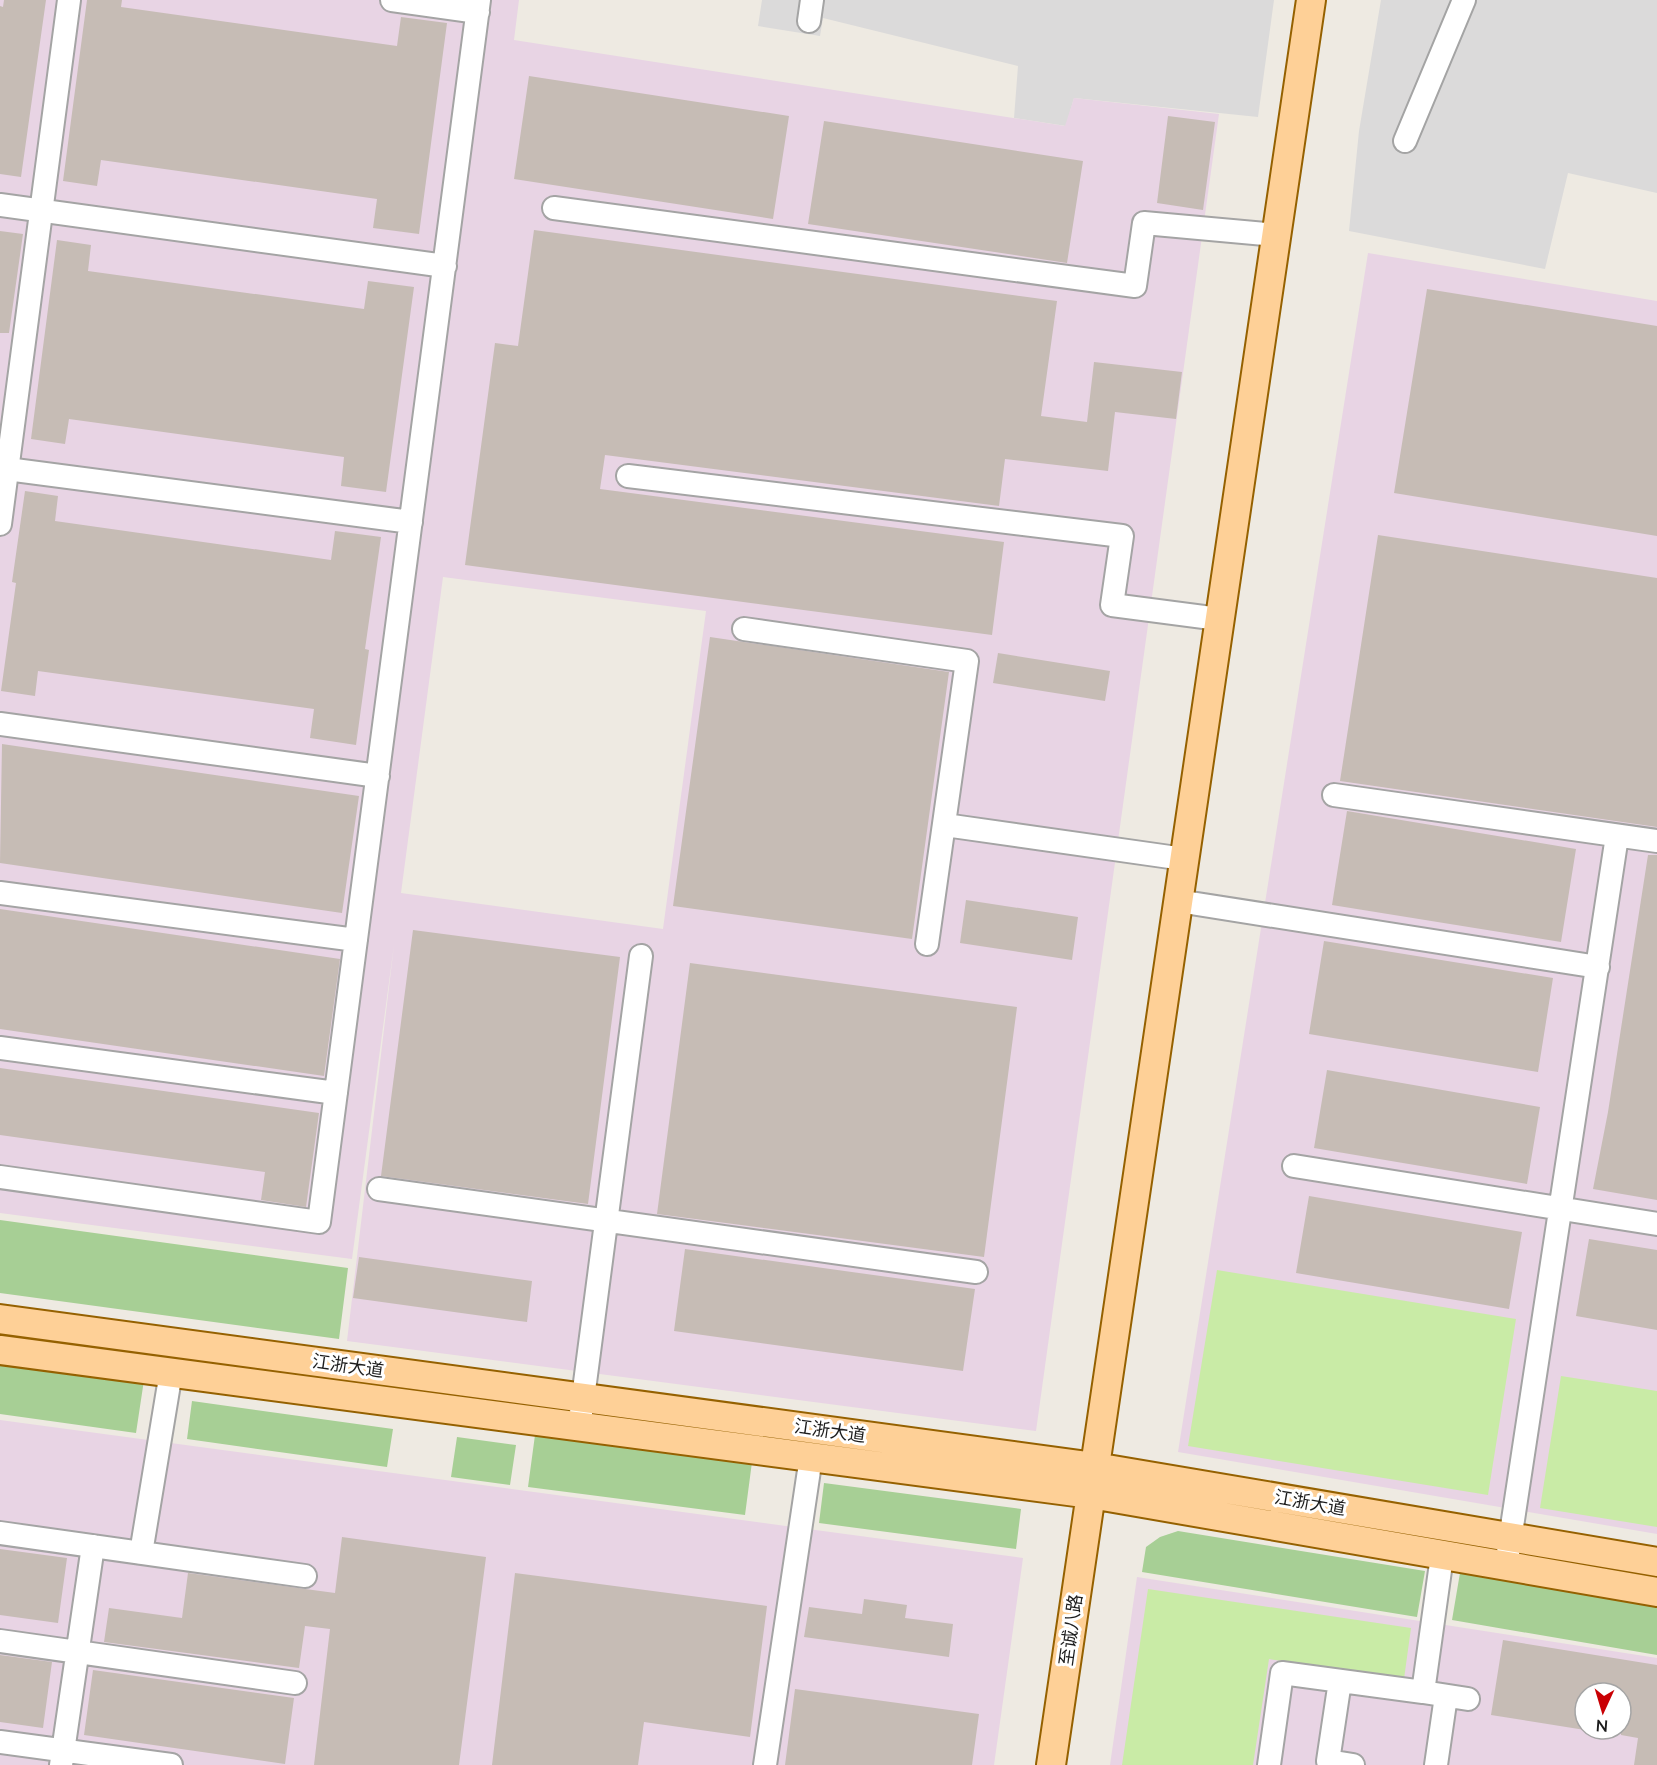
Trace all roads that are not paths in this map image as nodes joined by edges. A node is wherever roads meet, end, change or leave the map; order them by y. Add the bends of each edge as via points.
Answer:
1 (69, 0) edge
2 (392, 0) edge
3 (1311, 0) edge
4 (1464, 0) edge
5 (479, 6) edge
6 (1405, 141) dead end
7 (0, 205) edge
8 (554, 208) dead end
9 (41, 211) junction
10 (1276, 235) junction
11 (445, 266) junction
12 (7, 469) junction
13 (628, 476) dead end
14 (411, 522) junction
15 (0, 524) edge
16 (1219, 620) junction
17 (744, 629) dead end
18 (0, 724) edge
19 (378, 776) junction
20 (1334, 795) dead end
21 (945, 825) junction
22 (1617, 836) junction
23 (1657, 841) edge
24 (1184, 859) junction
25 (0, 892) edge
26 (1178, 901) junction
27 (356, 940) junction
28 (927, 944) dead end
29 (641, 956) dead end
30 (1598, 968) junction
31 (0, 1048) edge
32 (336, 1093) junction
33 (1294, 1166) dead end
34 (0, 1177) edge
35 (379, 1189) dead end
36 (1561, 1209) junction
37 (606, 1220) junction
38 (1657, 1224) edge
39 (976, 1272) dead end
40 (0, 1319) edge
41 (0, 1350) edge
42 (171, 1372) junction
43 (583, 1397) junction
44 (579, 1426) junction
45 (811, 1457) junction
46 (1095, 1467) junction
47 (1091, 1494) junction
48 (0, 1533) edge
49 (1510, 1537) junction
50 (93, 1546) junction
51 (141, 1553) junction
52 (1442, 1556) junction
53 (1657, 1562) edge
54 (1506, 1566) junction
55 (305, 1576) dead end
56 (1657, 1592) edge
57 (0, 1641) edge
58 (77, 1652) junction
59 (1340, 1681) junction
60 (295, 1683) dead end
61 (1423, 1692) junction
62 (0, 1742) edge
63 (62, 1758) edge
64 (171, 1765) edge
65 (765, 1765) edge
66 (1051, 1765) edge
67 (1269, 1765) edge
68 (1353, 1765) edge
69 (1436, 1765) edge

1 - 9 street
2 - 5 street
3 - 10 main road, 至诚八路
4 - 6 street
5 - 11 street
7 - 9 street
8 - 10 street via 1135,285 1144,223
9 - 11 street
9 - 12 street
10 - 16 main road, 至诚八路
11 - 14 street
12 - 14 street
12 - 15 street
13 - 16 street via 1122,536 1112,605
14 - 19 street
16 - 24 main road, 至诚八路
17 - 21 street via 967,661
18 - 19 street
19 - 27 street
20 - 22 street
21 - 24 street
21 - 28 street
22 - 23 street
22 - 30 street
24 - 26 main road, 至诚八路
25 - 27 street
26 - 30 street
26 - 46 main road, 至诚八路
27 - 32 street
29 - 37 street
30 - 36 street
31 - 32 street
32 - 34 street via 319,1222
33 - 36 street
35 - 37 street
36 - 38 street
36 - 49 street
37 - 39 street
37 - 43 street
40 - 43 main road, 江浙大道
41 - 42 main road, 江浙大道
42 - 44 main road, 江浙大道
42 - 51 street
43 - 44 street
43 - 46 main road, 江浙大道
44 - 45 main road, 江浙大道
45 - 47 main road, 江浙大道
45 - 65 street
46 - 47 main road, 至诚八路
46 - 49 main road, 江浙大道
47 - 52 main road, 江浙大道
47 - 66 main road, 至诚八路
48 - 50 street
49 - 53 main road, 江浙大道
49 - 54 street
50 - 51 street
50 - 58 street
51 - 55 street
52 - 54 main road, 江浙大道
52 - 61 street
54 - 56 main road, 江浙大道
57 - 58 street
58 - 60 street
58 - 63 street
59 - 61 street
59 - 67 street via 1282,1673
59 - 68 street via 1328,1761
61 - 69 street via 1457,1697
62 - 63 street
63 - 64 street

